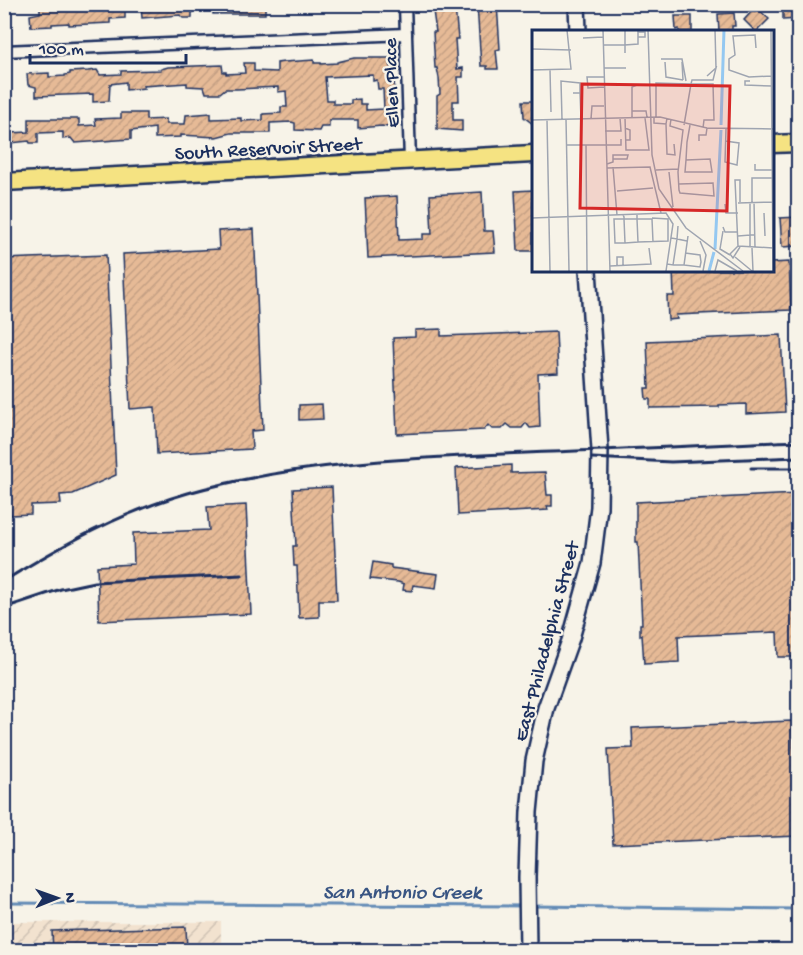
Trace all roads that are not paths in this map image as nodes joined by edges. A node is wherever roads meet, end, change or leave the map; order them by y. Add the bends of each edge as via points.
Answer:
1 (405, 4) edge
2 (577, 4) edge
3 (578, 30) edge
4 (406, 34) junction
5 (4, 51) edge
6 (798, 143) edge
7 (773, 144) edge
8 (532, 154) edge
9 (410, 161) junction
10 (4, 182) edge
11 (588, 272) edge
12 (528, 951) edge

1 - 4 street, Ellen Place
2 - 3 street
4 - 5 street
4 - 9 street, Ellen Place
6 - 7 main road
8 - 9 main road, South Reservoir Street
9 - 10 main road, South Reservoir Street
11 - 12 street, East Philadelphia Street via 600,450 599,507 592,563 546,708 534,761 529,815

